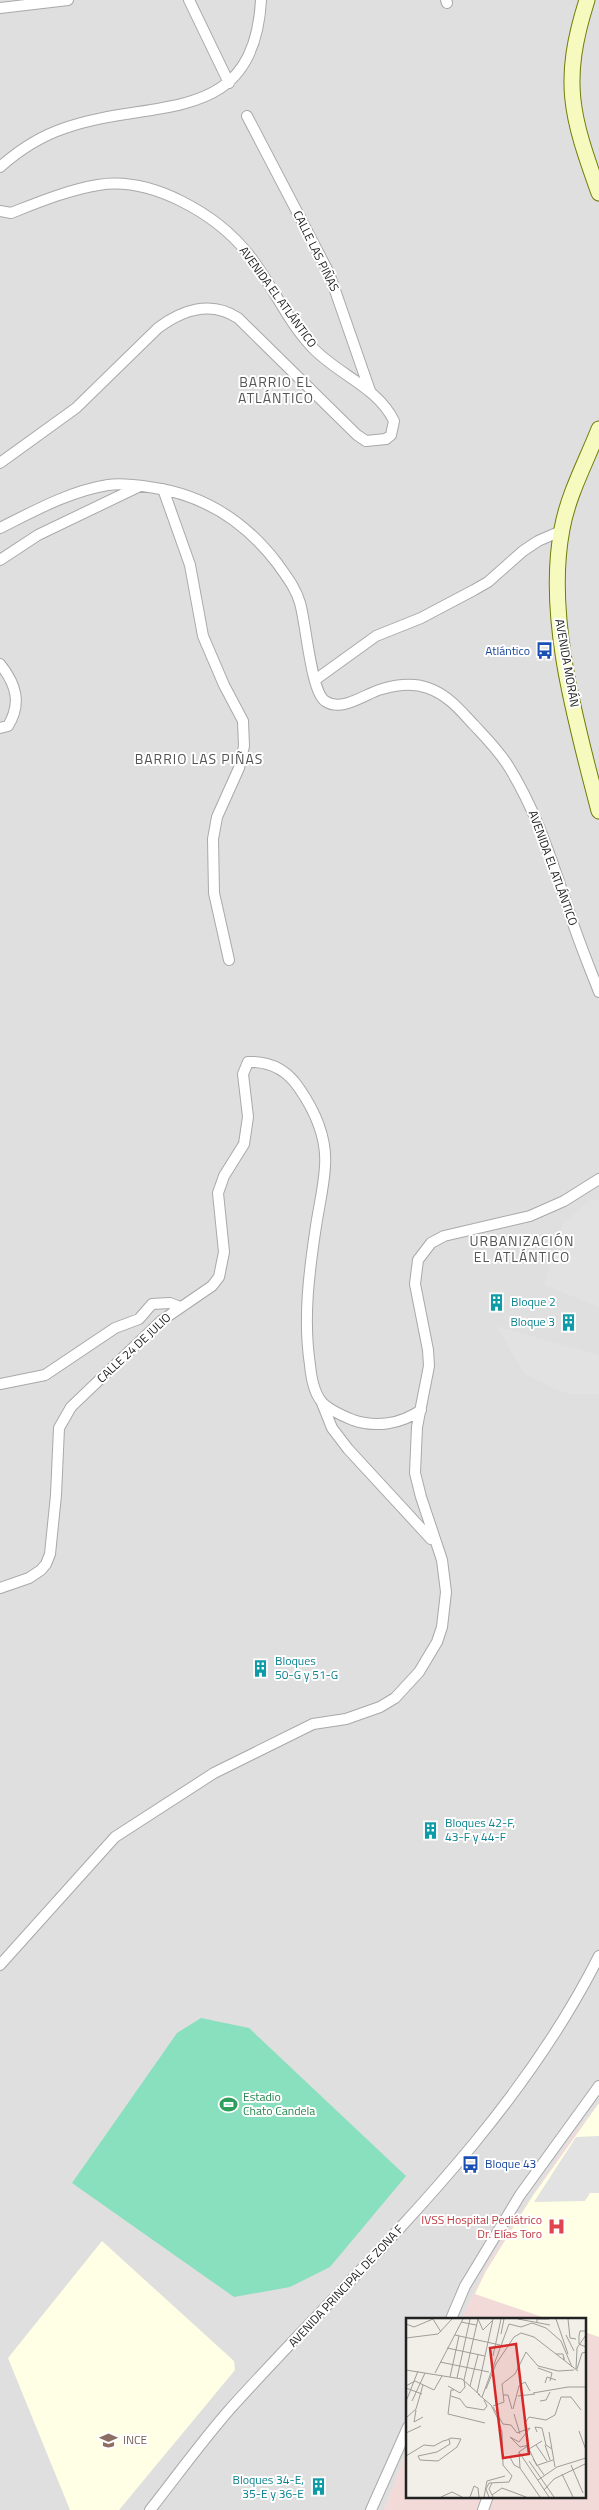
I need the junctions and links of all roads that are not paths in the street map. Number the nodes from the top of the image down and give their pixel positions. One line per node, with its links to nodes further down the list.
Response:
1 (68, 0): 5 (street)
2 (189, 0): 6 (street)
3 (261, 0): 6 (street)
4 (587, 0): 9 (main road)
5 (0, 8)
6 (229, 83): 8 (street)
7 (247, 116): 11 (street, CALLE LAS PIÑAS)
8 (0, 167)
9 (599, 193)
10 (0, 211): 11 (street, AVENIDA EL ATLÁNTICO)
11 (370, 391): 13 (street, AVENIDA EL ATLÁNTICO)
12 (599, 429): 17 (main road, AVENIDA MORÁN)
13 (0, 463)
14 (140, 486): 15 (street, AVENIDA EL ATLÁNTICO); 16 (street, AVENIDA EL ATLÁNTICO); 18 (street)
15 (163, 489): 20 (street, AVENIDA EL ATLÁNTICO); 23 (street)
16 (0, 528)
17 (561, 531): 20 (street); 22 (main road, AVENIDA MORÁN)
18 (0, 560)
19 (0, 664): 21 (street)
20 (315, 680): 24 (street, AVENIDA EL ATLÁNTICO)
21 (0, 728)
22 (599, 810)
23 (229, 960)
24 (599, 992)
25 (598, 1178): 29 (street)
26 (180, 1307): 27 (street); 28 (street, CALLE 24 DE JULIO); 31 (street, CALLE 24 DE JULIO)
27 (0, 1384)
28 (322, 1403): 29 (street); 30 (street, CALLE 24 DE JULIO)
29 (421, 1410): 30 (street)
30 (437, 1548): 33 (street)
31 (0, 1588)
32 (599, 1956): 38 (street, AVENIDA PRINCIPAL DE ZONA F)
33 (0, 1965)
34 (599, 2086): 35 (street)
35 (451, 2318)
36 (406, 2431): 39 (street)
37 (487, 2498): 40 (street)
38 (150, 2510)
39 (371, 2510)
40 (483, 2510)

